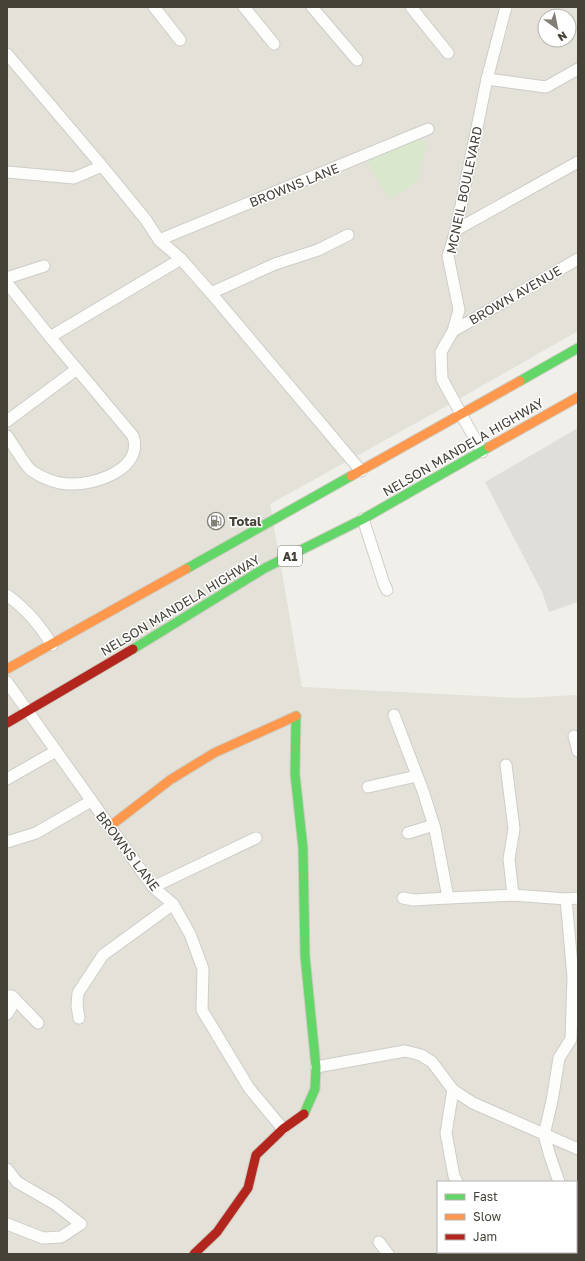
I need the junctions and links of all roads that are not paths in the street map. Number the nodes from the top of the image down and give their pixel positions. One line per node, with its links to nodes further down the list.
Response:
1 (154, 7): 6 (street)
2 (244, 7): 7 (street)
3 (312, 7): 10 (street)
4 (411, 7): 8 (street)
5 (506, 7): 12 (street, MCNEIL BOULEVARD)
6 (180, 40)
7 (274, 44)
8 (448, 53)
9 (7, 54): 15 (street)
10 (357, 60)
11 (578, 69): 12 (street)
12 (487, 79): 17 (street, MCNEIL BOULEVARD)
13 (428, 129): 19 (street, BROWNS LANE)
14 (578, 162): 17 (street)
15 (102, 166): 16 (street); 19 (street)
16 (7, 172)
17 (456, 230): 26 (street, MCNEIL BOULEVARD)
18 (348, 235): 25 (street)
19 (159, 240): 20 (street)
20 (181, 259): 25 (street); 27 (street)
21 (578, 259): 26 (street, BROWN AVENUE)
22 (44, 266): 23 (street)
23 (7, 278)
24 (7, 283): 27 (street)
25 (211, 292): 35 (street)
26 (453, 331): 31 (street, MCNEIL BOULEVARD)
27 (50, 337): 29 (street)
28 (578, 348): 31 (main road, NELSON MANDELA HIGHWAY)
29 (77, 369): 32 (street); 33 (street)
30 (578, 397): 34 (main road, NELSON MANDELA HIGHWAY / A1)
31 (460, 415): 34 (street, MCNEIL BOULEVARD); 35 (main road, NELSON MANDELA HIGHWAY)
32 (7, 421)
33 (7, 436)
34 (482, 452): 36 (main road, NELSON MANDELA HIGHWAY / A1)
35 (361, 471): 39 (main road, NELSON MANDELA HIGHWAY)
36 (363, 519): 37 (street); 42 (main road, NELSON MANDELA HIGHWAY / A1)
37 (387, 590)
38 (7, 595): 39 (street)
39 (52, 645): 40 (main road, NELSON MANDELA HIGHWAY)
40 (7, 670)
41 (7, 682): 42 (street, BROWNS LANE)
42 (29, 711): 44 (main road, NELSON MANDELA HIGHWAY / A1); 46 (street, BROWNS LANE)
43 (394, 715): 49 (street)
44 (7, 723)
45 (574, 736): 47 (street)
46 (56, 751): 50 (street); 52 (street, BROWNS LANE)
47 (578, 751)
48 (506, 765): 59 (street)
49 (417, 776): 51 (street); 53 (street)
50 (7, 779)
51 (368, 787)
52 (91, 801): 54 (street, BROWNS LANE); 57 (street)
53 (434, 825): 55 (street); 61 (street)
54 (109, 827): 58 (street, BROWNS LANE); 72 (main road)
55 (408, 833)
56 (256, 838): 58 (street)
57 (7, 842)
58 (153, 887): 64 (street, BROWNS LANE)
59 (513, 895): 61 (street); 63 (street)
60 (403, 898): 61 (street)
61 (448, 898)
62 (578, 898): 63 (street)
63 (566, 899): 65 (street)
64 (173, 904): 69 (street); 74 (street, BROWNS LANE)
65 (576, 977): 71 (street)
66 (7, 996): 70 (street)
67 (7, 1000): 68 (street)
68 (7, 1014)
69 (79, 1018)
70 (38, 1023)
71 (574, 1039): 75 (street)
72 (316, 1067): 73 (street); 74 (main road)
73 (453, 1090): 75 (street); 78 (street)
74 (283, 1129): 82 (main road)
75 (544, 1135): 76 (street); 79 (street)
76 (578, 1149)
77 (7, 1169): 80 (street)
78 (456, 1181)
79 (559, 1181)
80 (7, 1224)
81 (379, 1242): 83 (street)
82 (194, 1254)
83 (388, 1254)

